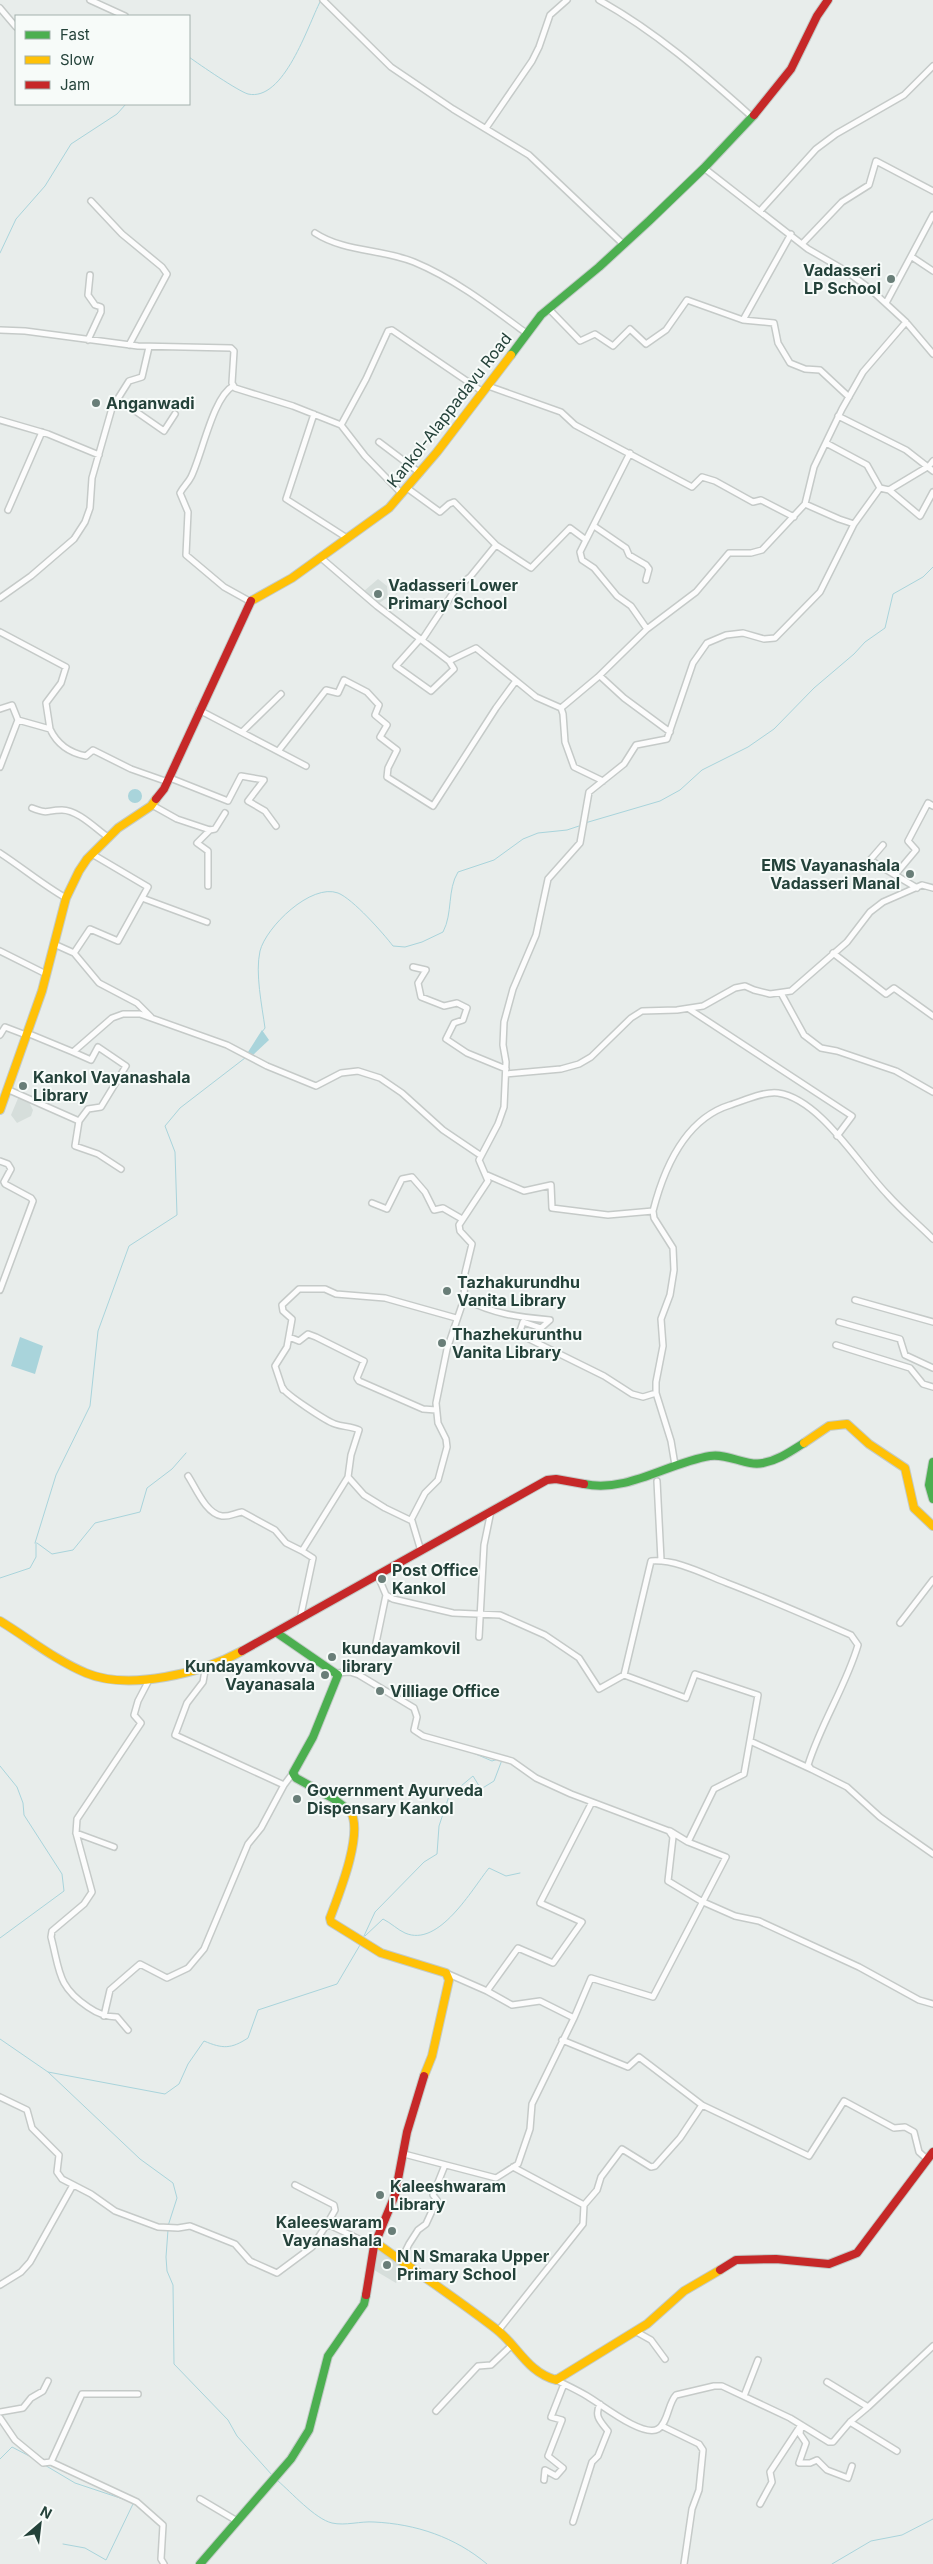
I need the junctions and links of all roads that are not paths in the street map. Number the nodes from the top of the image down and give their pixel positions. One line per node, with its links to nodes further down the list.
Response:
1 (90, 0): 7 (street)
2 (323, 0): 11 (street)
3 (566, 0): 11 (street)
4 (599, 0): 10 (street)
5 (828, 0): 10 (main road, Kankol-Alappadavu Road)
6 (0, 8): 8 (street)
7 (123, 15)
8 (15, 26)
9 (933, 66): 15 (street)
10 (751, 116): 12 (main road, Kankol-Alappadavu Road)
11 (486, 128): 19 (street)
12 (704, 168): 15 (street); 19 (main road, Kankol-Alappadavu Road)
13 (933, 191): 20 (street)
14 (92, 201): 31 (street)
15 (760, 210): 18 (street)
16 (933, 215): 21 (street)
17 (315, 233): 29 (street)
18 (791, 234): 20 (street); 26 (street)
19 (623, 244): 25 (main road, Kankol-Alappadavu Road)
20 (802, 244): 24 (street)
21 (912, 257): 22 (street); 24 (street)
22 (933, 271)
23 (90, 275): 30 (street)
24 (886, 303): 27 (street)
25 (548, 308): 26 (street); 29 (main road, Kankol-Alappadavu Road)
26 (743, 320): 36 (street)
27 (906, 322): 33 (street); 36 (street)
28 (0, 330): 30 (street)
29 (526, 333): 35 (main road, Kankol-Alappadavu Road)
30 (88, 340): 31 (street)
31 (128, 345): 32 (street)
32 (149, 347): 34 (street); 37 (street)
33 (933, 354)
34 (233, 386): 39 (street); 66 (street)
35 (485, 389): 42 (street); 46 (street); 50 (main road, Kankol-Alappadavu Road)
36 (849, 396): 40 (street)
37 (118, 399): 38 (street); 47 (street)
38 (175, 414)
39 (314, 414): 42 (street); 60 (street)
40 (838, 416): 45 (street); 49 (street)
41 (0, 420): 43 (street)
42 (341, 425): 53 (street)
43 (42, 432): 47 (street); 56 (street)
44 (379, 442): 50 (street)
45 (826, 443): 51 (street); 55 (street)
46 (630, 453): 57 (street); 59 (street)
47 (99, 455): 65 (street)
48 (933, 461): 49 (street)
49 (931, 468): 52 (street)
50 (420, 473): 53 (main road, Kankol-Alappadavu Road)
51 (880, 488): 52 (street); 58 (street)
52 (889, 490): 54 (street)
53 (404, 491): 60 (main road, Kankol-Alappadavu Road); 62 (street)
54 (933, 492)
55 (805, 504): 57 (street); 58 (street)
56 (8, 510)
57 (794, 517): 67 (street)
58 (854, 524): 80 (street)
59 (594, 526): 61 (street); 64 (street)
60 (346, 538): 63 (main road, Kankol-Alappadavu Road)
61 (586, 540): 62 (street); 67 (street)
62 (496, 545): 69 (street)
63 (320, 556): 66 (main road, Kankol-Alappadavu Road); 69 (street)
64 (646, 580)
65 (0, 598)
66 (251, 602): 76 (main road, Kankol-Alappadavu Road)
67 (647, 629): 71 (street)
68 (0, 632): 78 (street)
69 (421, 639): 70 (street); 70 (street)
70 (449, 661): 72 (street)
71 (600, 676): 75 (street); 80 (street)
72 (515, 682): 75 (street); 81 (street)
73 (281, 694): 79 (street)
74 (0, 708): 77 (street)
75 (560, 708): 85 (street)
76 (199, 710): 79 (street); 84 (main road, Kankol-Alappadavu Road)
77 (18, 720): 78 (street); 83 (street)
78 (50, 729): 84 (street)
79 (242, 732): 81 (street)
80 (670, 732): 85 (street)
81 (279, 750): 82 (street)
82 (306, 766)
83 (0, 767)
84 (169, 780): 86 (main road, Kankol-Alappadavu Road); 90 (street)
85 (603, 781): 116 (street)
86 (152, 805): 91 (street); 92 (main road, Kankol-Alappadavu Road)
87 (933, 806): 96 (street)
88 (32, 808): 92 (street)
89 (225, 813): 91 (street)
90 (276, 826)
91 (210, 830): 97 (street)
92 (109, 838): 95 (main road, Kankol-Alappadavu Road)
93 (883, 845): 96 (street)
94 (0, 853): 100 (street)
95 (92, 854): 100 (main road, Kankol-Alappadavu Road); 101 (street)
96 (895, 875): 98 (street)
97 (208, 886)
98 (917, 888): 99 (street); 106 (street)
99 (933, 888)
100 (66, 898): 103 (main road, Kankol-Alappadavu Road)
101 (142, 898): 102 (street); 105 (street)
102 (207, 922)
103 (54, 944): 105 (street); 108 (main road, Kankol-Alappadavu Road)
104 (0, 951): 108 (street)
105 (74, 953): 112 (street)
106 (833, 953): 109 (street); 111 (street)
107 (413, 967): 116 (street)
108 (46, 974): 113 (main road, Kankol-Alappadavu Road)
109 (781, 993): 110 (street); 118 (street)
110 (688, 1008): 116 (street); 121 (street)
111 (933, 1016)
112 (154, 1019): 115 (street); 122 (street)
113 (27, 1034): 114 (street); 115 (street); 117 (main road, Kankol-Alappadavu Road)
114 (0, 1035)
115 (73, 1052): 120 (street)
116 (506, 1072): 122 (street)
117 (8, 1090): 119 (main road, Kankol-Alappadavu Road); 120 (street)
118 (933, 1092)
119 (1, 1107)
120 (79, 1121): 124 (street)
121 (837, 1136): 127 (street); 129 (street)
122 (480, 1155): 125 (street)
123 (0, 1162): 130 (street)
124 (121, 1169)
125 (487, 1175): 127 (street); 128 (street)
126 (372, 1203): 128 (street)
127 (653, 1210): 142 (street)
128 (462, 1219): 131 (street)
129 (933, 1239)
130 (0, 1290)
131 (464, 1299): 133 (street); 142 (street)
132 (855, 1300): 135 (street)
133 (456, 1318): 136 (street); 143 (street)
134 (839, 1322): 138 (street)
135 (933, 1322)
136 (289, 1337): 141 (street); 143 (street)
137 (836, 1345): 140 (street)
138 (933, 1368)
139 (284, 1382): 141 (street)
140 (933, 1387)
141 (284, 1390): 147 (street)
142 (656, 1393): 145 (street)
143 (436, 1410): 151 (street)
144 (933, 1462): 149 (main road)
145 (675, 1465): 150 (main road); 152 (main road)
146 (188, 1476): 153 (street)
147 (348, 1477): 151 (street); 153 (street)
148 (656, 1481): 155 (street)
149 (933, 1499)
150 (491, 1510): 154 (main road); 159 (street)
151 (411, 1520): 154 (street)
152 (933, 1526)
153 (302, 1551): 160 (street)
154 (421, 1551): 156 (main road)
155 (661, 1560): 168 (street); 171 (street)
156 (378, 1576): 158 (street); 160 (main road)
157 (933, 1580): 162 (street)
158 (386, 1595): 159 (street); 165 (street)
159 (479, 1616): 164 (street); 168 (street)
160 (300, 1619): 163 (main road)
161 (0, 1621): 169 (main road)
162 (900, 1623)
163 (277, 1633): 166 (main road); 167 (main road)
164 (479, 1637)
165 (376, 1643)
166 (206, 1665): 169 (main road); 173 (street)
167 (336, 1673): 172 (main road); 174 (street)
168 (624, 1675): 170 (street)
169 (149, 1680): 176 (street)
170 (750, 1741): 171 (street); 177 (street)
171 (811, 1769): 179 (street)
172 (294, 1773): 173 (street); 181 (main road)
173 (284, 1785): 184 (street)
174 (592, 1802): 175 (street); 182 (street)
175 (669, 1831): 177 (street); 180 (street)
176 (76, 1833): 178 (street); 184 (street)
177 (688, 1842): 180 (street)
178 (114, 1847)
179 (933, 1854)
180 (701, 1901): 183 (street); 185 (street)
181 (446, 1973): 182 (street); 191 (main road)
182 (487, 1991): 185 (street)
183 (933, 2004)
184 (104, 2016): 186 (street)
185 (574, 2018): 187 (street)
186 (128, 2030)
187 (562, 2040): 189 (street); 194 (street)
188 (0, 2097): 195 (street)
189 (702, 2105): 192 (street); 197 (street)
190 (933, 2152): 192 (main road)
191 (404, 2154): 193 (street); 199 (main road)
192 (928, 2160): 203 (main road)
193 (445, 2165): 194 (street); 200 (street)
194 (513, 2167): 197 (street)
195 (73, 2185): 198 (street); 201 (street)
196 (295, 2185): 198 (street)
197 (584, 2205): 202 (street)
198 (327, 2224): 199 (street)
199 (374, 2244): 200 (main road); 228 (main road)
200 (401, 2260): 202 (main road)
201 (0, 2286)
202 (498, 2331): 204 (main road)
203 (636, 2331): 206 (street); 208 (main road)
204 (511, 2346): 208 (main road); 216 (street)
205 (933, 2346): 215 (street)
206 (665, 2360)
207 (758, 2360): 213 (street)
208 (556, 2380): 211 (street)
209 (48, 2381): 217 (street)
210 (827, 2382): 215 (street)
211 (564, 2384): 214 (street); 225 (street)
212 (138, 2394): 223 (street)
213 (744, 2396): 220 (street); 221 (street)
214 (600, 2404): 221 (street); 229 (street)
215 (868, 2407): 219 (street)
216 (436, 2411)
217 (0, 2412)
218 (0, 2418): 223 (street)
219 (850, 2422): 220 (street); 222 (street)
220 (801, 2425): 224 (street); 227 (street)
221 (662, 2426): 232 (street)
222 (896, 2451)
223 (51, 2462): 230 (street)
224 (852, 2466)
225 (544, 2480)
226 (200, 2499): 228 (street)
227 (760, 2504)
228 (237, 2522): 231 (main road)
229 (573, 2522)
230 (164, 2564)
231 (200, 2564)
232 (684, 2564)

